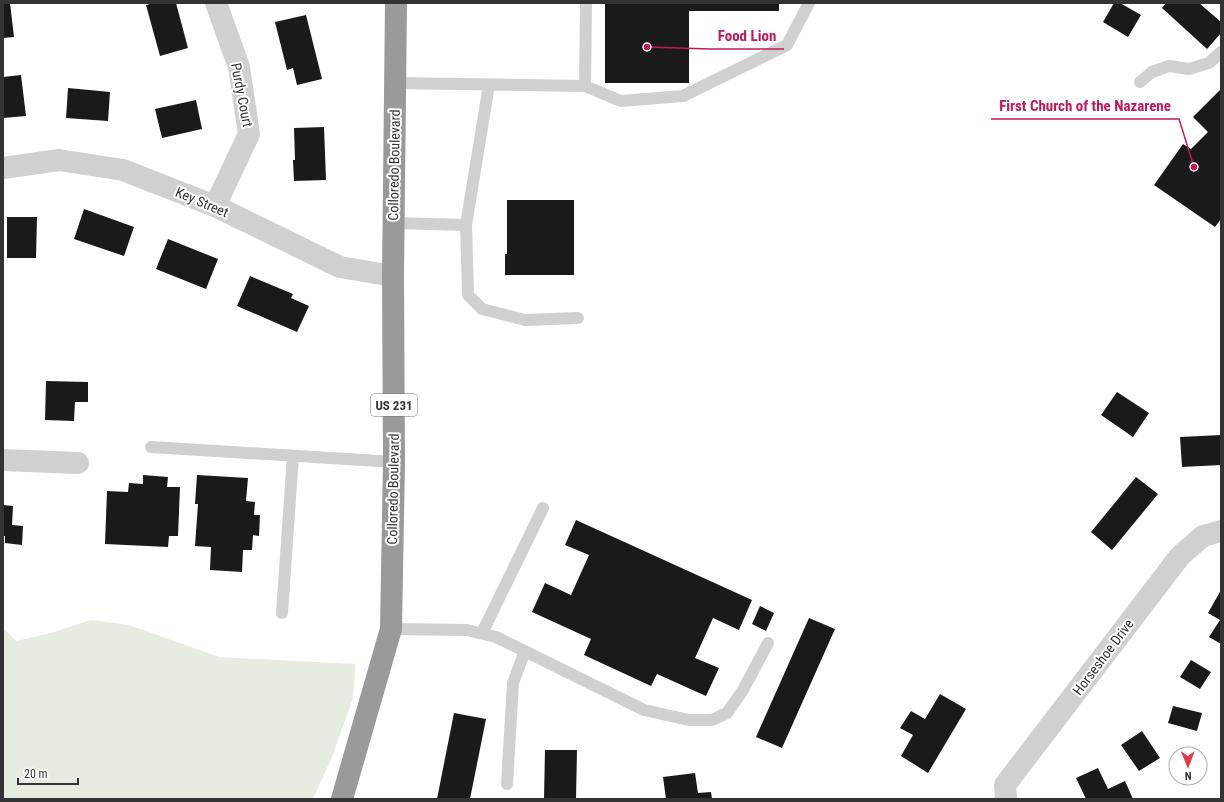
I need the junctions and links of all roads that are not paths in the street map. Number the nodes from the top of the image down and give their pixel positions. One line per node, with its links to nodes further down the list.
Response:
1 (216, 3): 11 (street, Purdy Court)
2 (396, 3): 7 (highway, Colloredo Boulevard / US 231)
3 (586, 3): 9 (lane)
4 (809, 3): 9 (lane)
5 (1221, 52): 6 (lane)
6 (1140, 82)
7 (395, 83): 8 (lane); 12 (highway, Colloredo Boulevard / US 231)
8 (489, 85): 9 (lane); 13 (lane)
9 (585, 86)
10 (3, 168): 11 (street, Key Street)
11 (215, 206): 14 (street, Key Street)
12 (394, 223): 13 (lane); 14 (highway, Colloredo Boulevard / US 231)
13 (466, 225): 15 (lane)
14 (393, 276): 19 (highway, Colloredo Boulevard / US 231)
15 (578, 318)
16 (151, 447): 17 (lane)
17 (293, 456): 19 (lane); 23 (lane)
18 (3, 460): 20 (street)
19 (394, 462): 24 (highway, Colloredo Boulevard / US 231)
20 (78, 463)
21 (543, 508): 25 (lane)
22 (1221, 531): 30 (street, Horseshoe Drive)
23 (282, 613)
24 (391, 629): 25 (lane); 29 (highway, Colloredo Boulevard / US 231)
25 (482, 634): 27 (lane)
26 (768, 643): 27 (lane)
27 (525, 651): 28 (lane)
28 (507, 784)
29 (342, 799)
30 (1006, 799)

